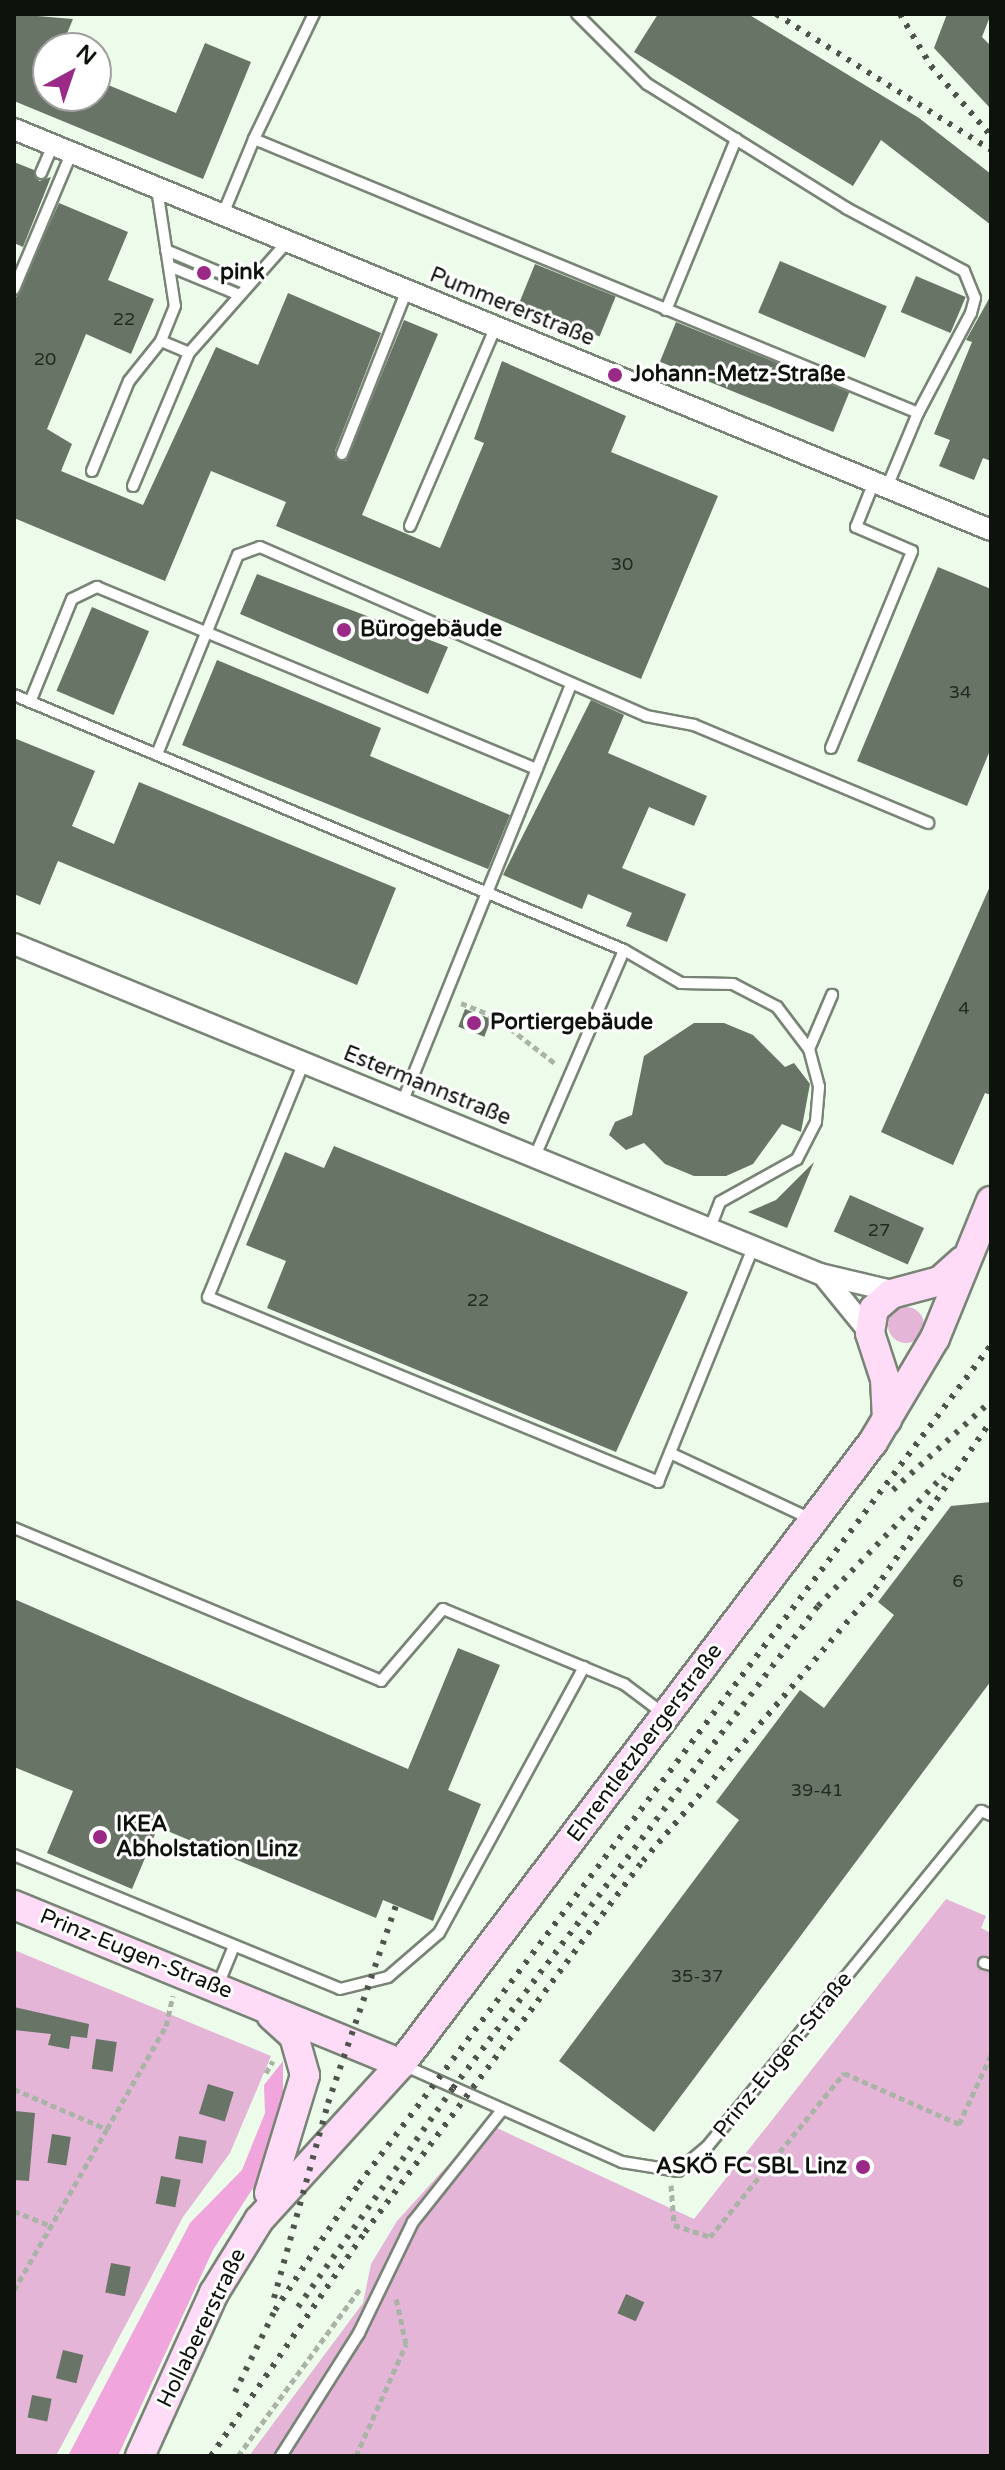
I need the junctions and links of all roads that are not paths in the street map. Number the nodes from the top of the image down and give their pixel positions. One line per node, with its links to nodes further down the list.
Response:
1 (314, 14): 4 (lane)
2 (577, 14): 5 (lane)
3 (14, 129): 6 (street, Pummererstraße)
4 (254, 139): 9 (lane); 17 (lane)
5 (736, 139): 17 (lane); 21 (lane)
6 (62, 148): 7 (lane); 8 (street, Pummererstraße); 14 (lane)
7 (41, 173)
8 (157, 187): 9 (street, Pummererstraße); 11 (lane)
9 (223, 214): 10 (street, Pummererstraße)
10 (288, 241): 13 (lane); 15 (street, Pummererstraße)
11 (166, 250): 12 (lane); 13 (lane)
12 (169, 266): 16 (lane); 19 (lane)
13 (247, 284): 16 (lane)
14 (14, 289)
15 (407, 290): 18 (street, Pummererstraße); 22 (lane)
16 (237, 294): 20 (lane)
17 (666, 310): 21 (lane)
18 (496, 326): 24 (street, Pummererstraße); 26 (lane)
19 (161, 341): 20 (lane); 23 (lane)
20 (189, 353): 25 (lane)
21 (918, 413): 24 (lane)
22 (342, 454)
23 (92, 471)
24 (880, 484): 27 (street, Pummererstraße); 32 (lane)
25 (133, 486)
26 (410, 526)
27 (991, 530)
28 (206, 634): 29 (lane); 31 (lane); 33 (lane); 34 (lane)
29 (571, 685): 34 (lane); 35 (lane)
30 (14, 695): 31 (lane)
31 (30, 702): 33 (lane)
32 (831, 748)
33 (157, 754): 36 (lane)
34 (537, 769): 36 (lane)
35 (928, 823)
36 (487, 892): 38 (lane); 42 (lane)
37 (14, 944): 41 (street, Estermannstraße)
38 (624, 950): 40 (lane); 43 (lane)
39 (832, 995): 40 (lane)
40 (809, 1049): 45 (lane)
41 (304, 1062): 42 (street, Estermannstraße); 53 (lane)
42 (402, 1103): 43 (street, Estermannstraße)
43 (535, 1156): 45 (street, Estermannstraße)
44 (991, 1201): 47 (street, Ehrentletzbergerstraße)
45 (710, 1228): 46 (street, Estermannstraße)
46 (754, 1246): 48 (street, Estermannstraße); 53 (lane)
47 (967, 1256): 49 (street, Ehrentletzbergerstraße); 51 (street, Ehrentletzbergerstraße)
48 (820, 1274): 49 (street, Estermannstraße); 50 (street, Estermannstraße)
49 (902, 1292): 50 (street, Ehrentletzbergerstraße); 51 (street)
50 (873, 1338): 51 (street); 52 (street)
51 (934, 1338): 52 (street, Ehrentletzbergerstraße)
52 (887, 1420): 54 (street, Ehrentletzbergerstraße)
53 (670, 1453): 54 (lane)
54 (814, 1521): 57 (street, Ehrentletzbergerstraße)
55 (14, 1528): 56 (lane)
56 (584, 1667): 57 (lane); 61 (lane)
57 (665, 1715): 64 (street, Ehrentletzbergerstraße)
58 (991, 1815): 65 (lane, Prinz-Eugen-Straße)
59 (14, 1855): 61 (lane)
60 (14, 1905): 62 (street, Prinz-Eugen-Straße)
61 (234, 1946): 62 (lane)
62 (217, 1988): 63 (street, Prinz-Eugen-Straße)
63 (257, 2004): 64 (street, Prinz-Eugen-Straße); 66 (street, Prinz-Eugen-Straße)
64 (401, 2064): 65 (lane, Prinz-Eugen-Straße); 66 (street, Hollabererstraße)
65 (502, 2110): 68 (lane)
66 (259, 2220): 67 (street, Hollabererstraße)
67 (140, 2456)
68 (281, 2456)

